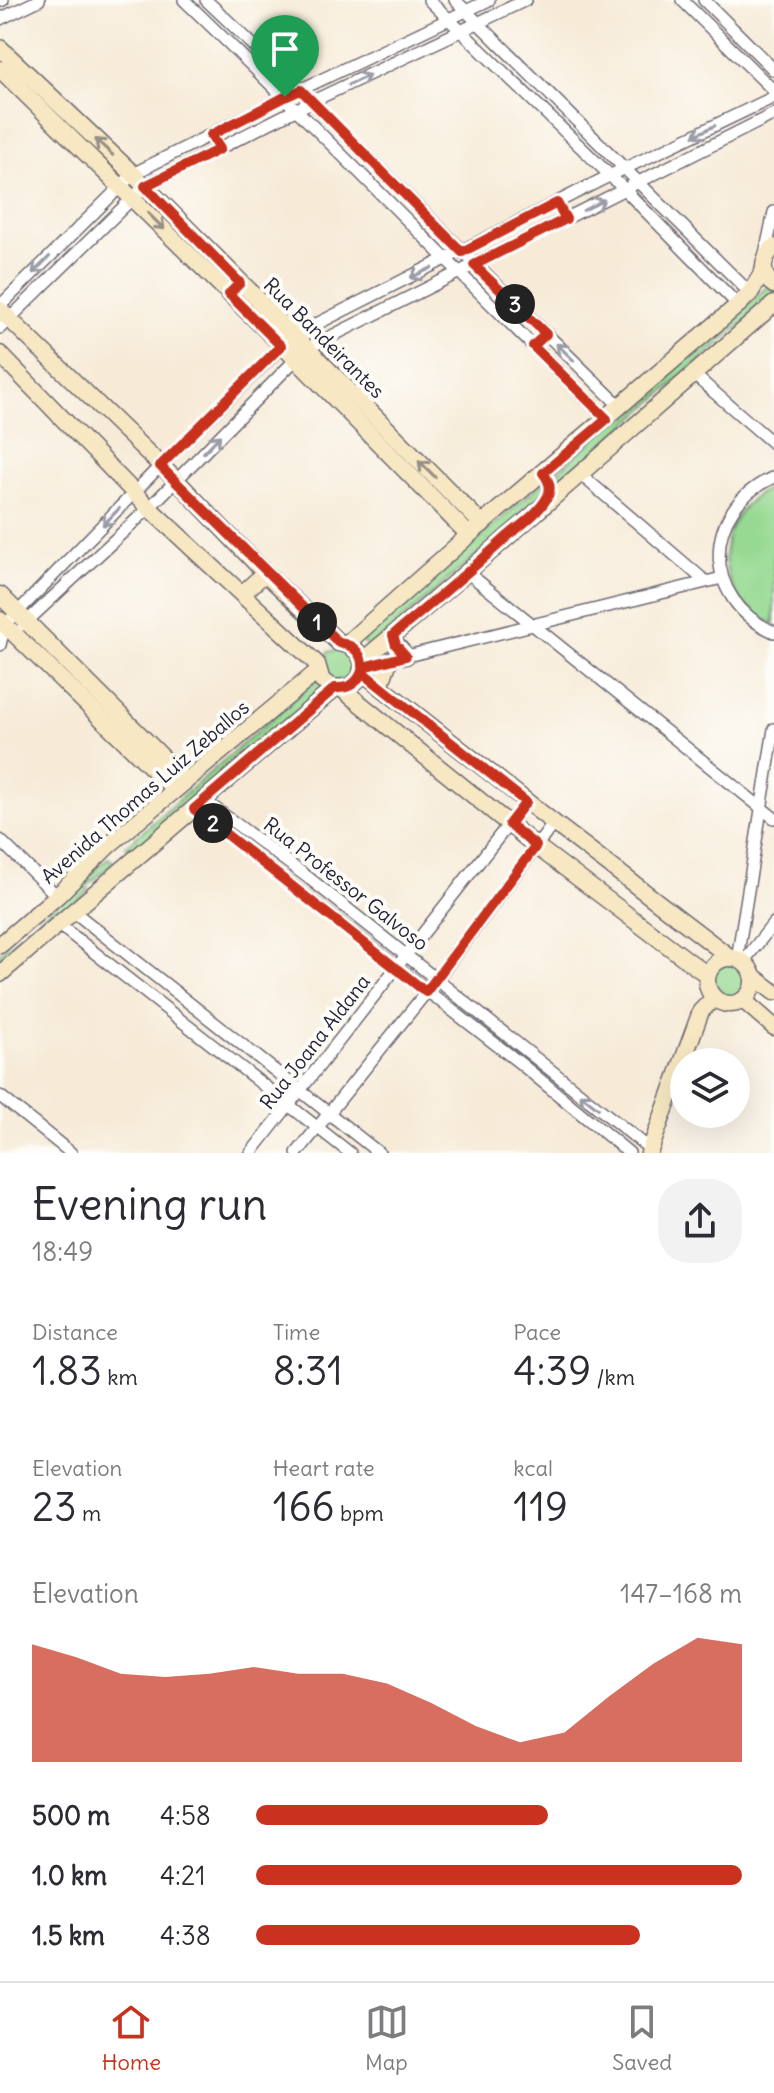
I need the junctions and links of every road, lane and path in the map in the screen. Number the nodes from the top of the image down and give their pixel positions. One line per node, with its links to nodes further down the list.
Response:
1 (39, 0): 13 (street)
2 (184, 0): 17 (street)
3 (206, 0): 12 (street)
4 (429, 0): 14 (street)
5 (455, 0): 10 (street)
6 (489, 0): 10 (street)
7 (526, 0): 15 (street)
8 (682, 0): 16 (street)
9 (704, 0): 11 (street)
10 (467, 11): 14 (street); 15 (street)
11 (717, 14): 16 (street); 23 (street)
12 (223, 16): 17 (street); 25 (street)
13 (0, 19)
14 (449, 20): 18 (street); 19 (street)
15 (478, 23): 18 (street); 30 (street)
16 (706, 23): 26 (street)
17 (212, 27): 27 (street)
18 (460, 32): 21 (street); 34 (street)
19 (398, 44): 21 (street); 25 (street)
20 (0, 48): 24 (street, Rua Bandeirantes)
21 (405, 58): 29 (street, one-way to 21)
22 (0, 69): 24 (street, Rua Bandeirantes)
23 (774, 70)
24 (25, 83): 45 (street, Rua Bandeirantes)
25 (301, 90): 27 (street); 29 (street)
26 (774, 91)
27 (285, 97): 31 (street); 36 (street)
28 (774, 97): 32 (street)
29 (313, 101): 31 (street); 41 (street)
30 (559, 104): 34 (street); 40 (street)
31 (298, 110): 38 (street); 44 (street)
32 (743, 112): 35 (street); 37 (street, one-way to 37)
33 (774, 114): 35 (street)
34 (546, 116): 42 (street)
35 (751, 126): 39 (street)
36 (211, 135): 38 (street); 45 (street)
37 (680, 142): 39 (street); 40 (street)
38 (220, 149): 45 (street)
39 (688, 157): 43 (street)
40 (625, 169): 42 (street); 43 (street)
41 (386, 175): 44 (street); 54 (street)
42 (609, 176): 46 (street); 47 (street)
43 (639, 182): 46 (street); 49 (street)
44 (372, 185): 56 (street)
45 (133, 186): 53 (street); 55 (street); 66 (street, Rua Bandeirantes)
46 (624, 189): 50 (street, one-way to 46); 52 (street)
47 (557, 203): 50 (street); 54 (street)
48 (774, 212): 51 (street, Avenida Thomas Luiz Zeballos)
49 (675, 218): 52 (street); 60 (street)
50 (566, 219): 57 (street)
51 (772, 228): 58 (street, Avenida Thomas Luiz Zeballos)
52 (662, 229): 60 (street)
53 (62, 244): 55 (street); 63 (street, one-way to 63)
54 (462, 252): 56 (street); 57 (street)
55 (73, 257): 63 (street)
56 (447, 260): 59 (street); 62 (street, one-way to 62)
57 (474, 265): 59 (street); 65 (street)
58 (769, 266): 60 (street, Avenida Thomas Luiz Zeballos)
59 (459, 274): 64 (street); 67 (street)
60 (744, 299): 71 (street, Avenida Thomas Luiz Zeballos)
61 (774, 304): 70 (street, Avenida Thomas Luiz Zeballos)
62 (352, 307): 64 (street); 66 (street)
63 (2, 316): 74 (street)
64 (360, 322): 69 (street)
65 (546, 334): 67 (street); 71 (street, one-way to 65)
66 (287, 341): 69 (street, Rua Bandeirantes); 74 (street)
67 (533, 346): 72 (street)
68 (0, 354): 79 (street)
69 (300, 354): 78 (street, one-way to 69); 82 (street, Rua Bandeirantes)
70 (693, 374): 73 (street); 76 (street, Avenida Thomas Luiz Zeballos)
71 (621, 407): 72 (street, Avenida Thomas Luiz Zeballos)
72 (607, 419): 75 (street, Avenida Thomas Luiz Zeballos)
73 (774, 444)
74 (160, 466): 78 (street); 79 (street)
75 (543, 473): 81 (street); 82 (street, Avenida Thomas Luiz Zeballos)
76 (579, 473): 81 (street, Avenida Thomas Luiz Zeballos); 86 (street)
77 (774, 477): 85 (street)
78 (176, 480): 80 (street); 83 (street)
79 (134, 493): 80 (street); 89 (street, one-way to 89)
80 (149, 508): 87 (street); 89 (street)
81 (538, 509): 84 (street, Avenida Thomas Luiz Zeballos)
82 (475, 529): 94 (street, Avenida Thomas Luiz Zeballos)
83 (265, 573): 87 (street); 94 (street)
84 (468, 573): 90 (street); 93 (street, Avenida Thomas Luiz Zeballos)
85 (722, 578): 86 (street); 91 (street)
86 (705, 581): 90 (street)
87 (242, 594): 97 (street)
88 (0, 595): 89 (street)
89 (23, 617): 92 (street); 101 (street)
90 (532, 624): 95 (street); 106 (street)
91 (774, 632)
92 (4, 633): 101 (street)
93 (393, 635): 95 (street); 98 (street, Avenida Thomas Luiz Zeballos)
94 (343, 644): 97 (street, Avenida Thomas Luiz Zeballos); 98 (street)
95 (406, 656): 96 (street)
96 (389, 661): 98 (street); 99 (street)
97 (317, 667): 100 (street); 103 (street, Avenida Thomas Luiz Zeballos)
98 (363, 667): 99 (street); 100 (street, Avenida Thomas Luiz Zeballos)
99 (380, 686): 104 (street)
100 (338, 689): 105 (street, Avenida Thomas Luiz Zeballos); 109 (street)
101 (94, 700): 103 (street)
102 (774, 729): 106 (street)
103 (180, 784): 111 (street, Avenida Thomas Luiz Zeballos)
104 (526, 802): 108 (street); 109 (street, Rua Joana Aldana)
105 (199, 805): 113 (street, Rua Professor Galvoso); 114 (street, Avenida Thomas Luiz Zeballos); 115 (street, Rua Professor Galvoso)
106 (763, 808): 107 (street); 122 (street)
107 (774, 818)
108 (554, 823): 112 (street); 122 (street)
109 (509, 824): 112 (street); 121 (street, Rua Joana Aldana)
110 (0, 840): 116 (street)
111 (109, 845): 114 (street); 116 (street, Avenida Thomas Luiz Zeballos)
112 (536, 846): 126 (street); 128 (street)
113 (310, 879): 115 (street); 121 (street, Rua Professor Galvoso)
114 (103, 884): 117 (street, Avenida Thomas Luiz Zeballos)
115 (300, 891): 124 (street, Rua Professor Galvoso)
116 (57, 896): 120 (street, Avenida Thomas Luiz Zeballos)
117 (73, 911): 119 (street, Avenida Thomas Luiz Zeballos); 123 (street)
118 (774, 923): 122 (street)
119 (58, 924): 125 (street, Avenida Thomas Luiz Zeballos); 127 (street)
120 (0, 945)
121 (406, 956): 124 (street, Rua Joana Aldana); 128 (street, Rua Professor Galvoso)
122 (741, 964): 126 (street); 130 (street); 132 (street)
123 (139, 966): 127 (street); 136 (street)
124 (396, 968): 129 (street, Rua Professor Galvoso); 136 (street, Rua Joana Aldana)
125 (0, 974)
126 (707, 975): 131 (street)
127 (130, 978): 138 (street)
128 (436, 980): 129 (street); 134 (street, Rua Professor Galvoso)
129 (426, 992): 135 (street, Rua Professor Galvoso); 139 (street)
130 (774, 992)
131 (714, 998): 132 (street); 141 (street)
132 (743, 1000): 133 (street)
133 (774, 1027)
134 (529, 1054): 135 (street); 141 (street, Rua Professor Galvoso, one-way to 134)
135 (521, 1064): 147 (street, Rua Professor Galvoso)
136 (299, 1090): 138 (street, Rua Joana Aldana); 139 (street)
137 (0, 1096): 142 (street)
138 (289, 1104): 140 (street); 143 (street, Rua Joana Aldana)
139 (328, 1113): 140 (street); 146 (street)
140 (317, 1127): 144 (street); 145 (street)
141 (650, 1151)
142 (71, 1153)
143 (251, 1153)
144 (297, 1153)
145 (350, 1153)
146 (379, 1153)
147 (629, 1153)

